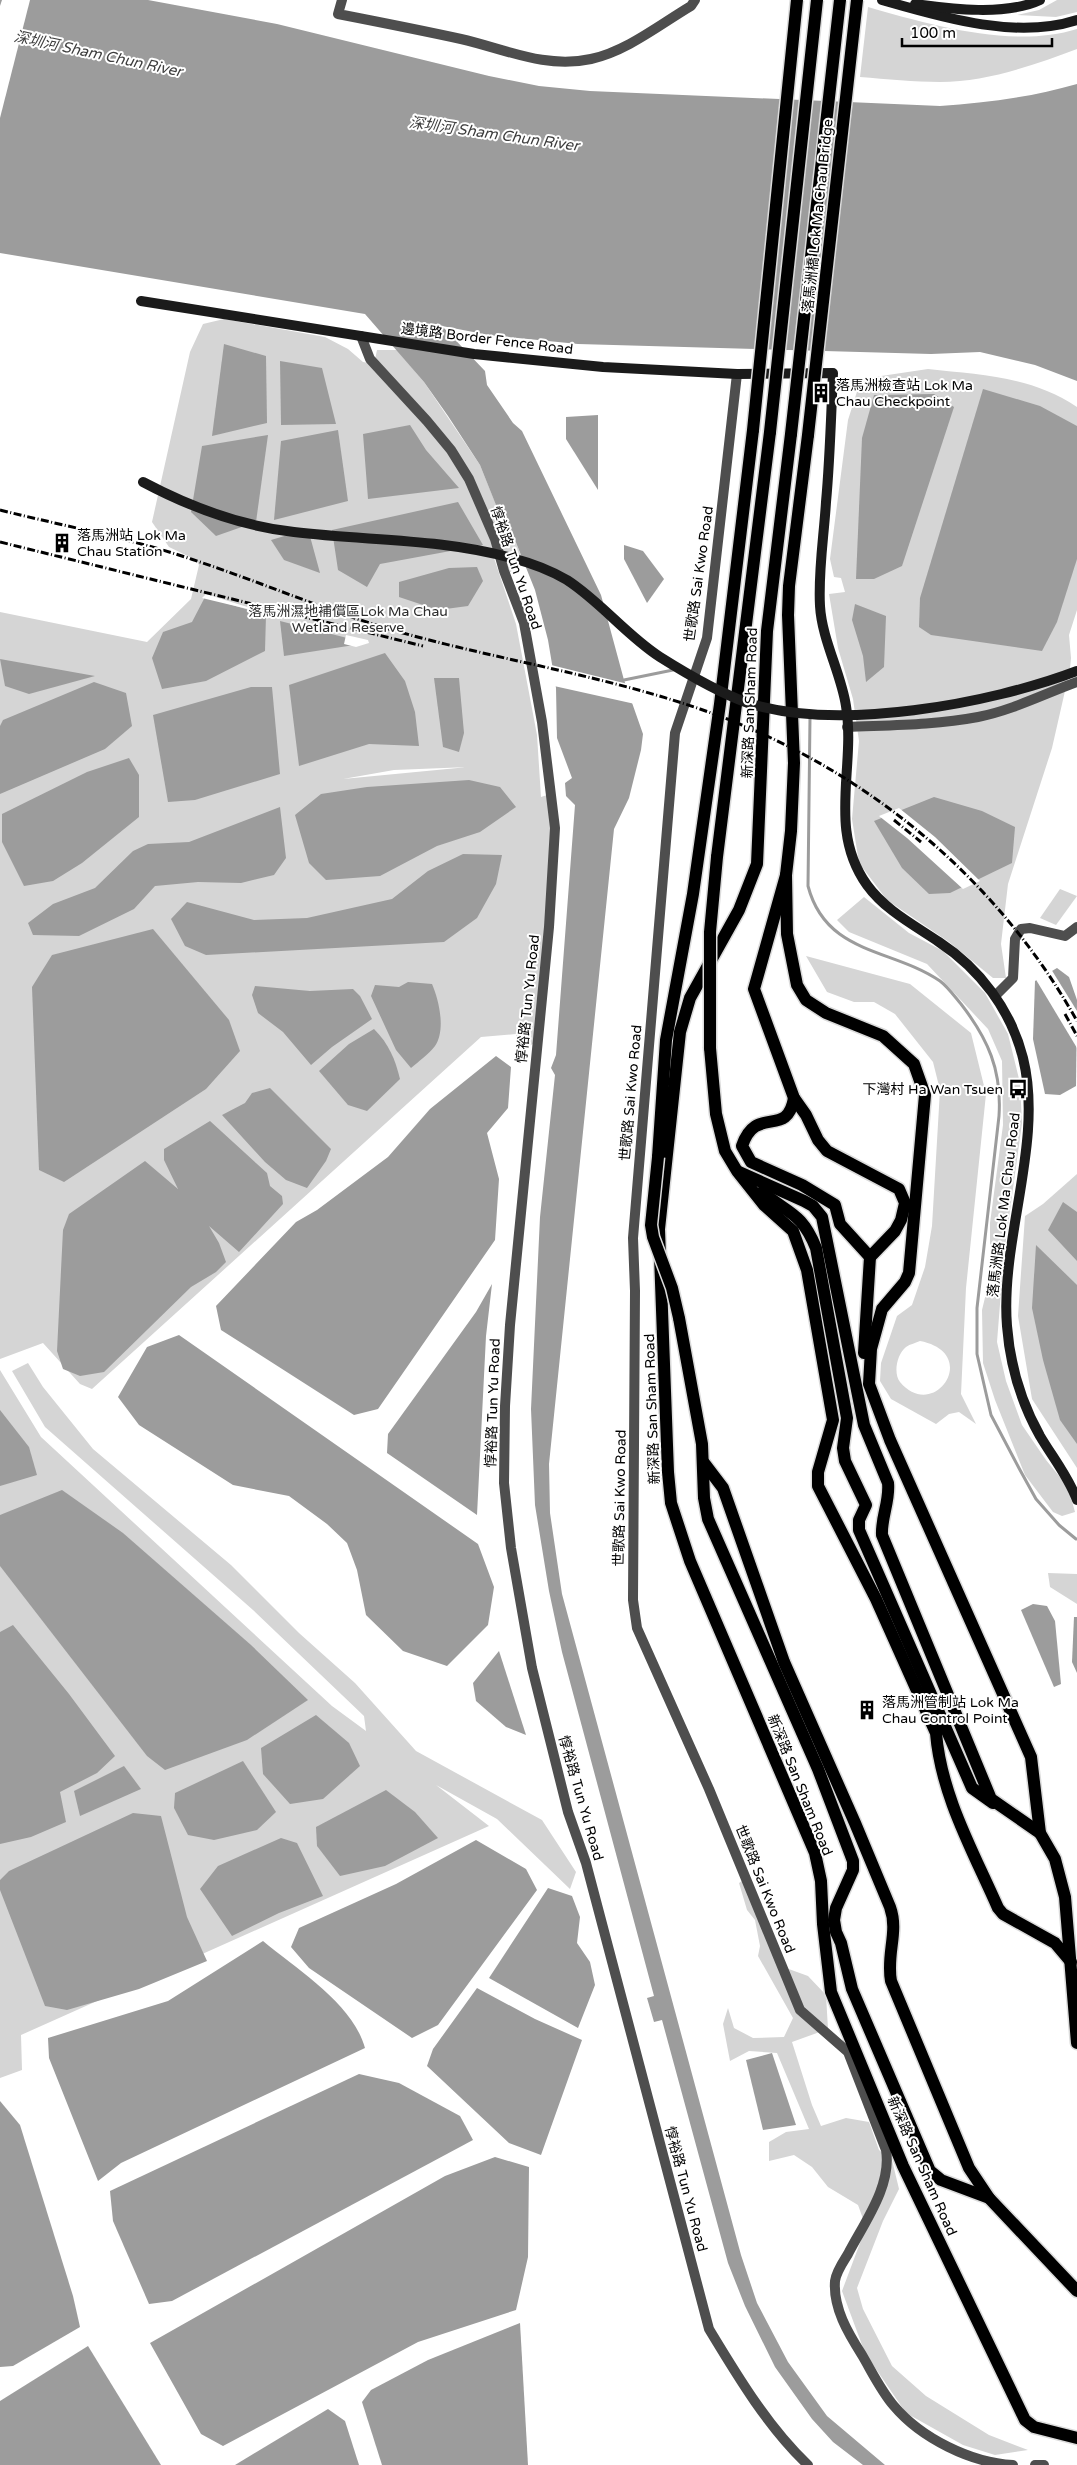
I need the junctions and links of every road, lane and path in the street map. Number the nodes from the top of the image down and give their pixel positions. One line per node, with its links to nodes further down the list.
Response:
1 (342, 0): 2 (street)
2 (695, 0)
3 (797, 0): 24 (main road, 新深路 San Sham Road, bridge)
4 (818, 0): 15 (main road, 落馬洲橋 Lok Ma Chau Bridge, bridge)
5 (840, 0): 16 (main road, 落馬洲橋 Lok Ma Chau Bridge, bridge)
6 (857, 0): 17 (main road, 落馬洲橋 Lok Ma Chau Bridge, bridge)
7 (882, 0): 10 (street)
8 (890, 0): 9 (street)
9 (1040, 0)
10 (1077, 20)
11 (141, 301): 12 (street, 邊境路 Border Fence Road)
12 (361, 336): 14 (street, 邊境路 Border Fence Road); 40 (street, 惇裕路 Tun Yu Road)
13 (833, 373): 14 (street, 邊境路 Border Fence Road); 21 (street, 落馬洲路 Lok Ma Chau Road)
14 (737, 374): 41 (street, 世歌路 Sai Kwo Road)
15 (770, 432): 28 (main road, 新深路 San Sham Road, bridge)
16 (792, 434): 26 (main road, 新深路 San Sham Road)
17 (808, 435): 22 (main road, 新深路 San Sham Road)
18 (143, 482): 19 (street, bridge)
19 (1077, 671)
20 (1077, 682): 21 (street)
21 (847, 726): 25 (street, 落馬洲路 Lok Ma Chau Road)
22 (786, 875): 27 (main road, 新深路 San Sham Road); 30 (main road, 新深路 San Sham Road)
23 (1077, 927): 25 (street)
24 (682, 956): 26 (main road, 新深路 San Sham Road); 31 (main road, 新深路 San Sham Road, bridge)
25 (995, 996): 32 (street, 落馬洲路 Lok Ma Chau Road)
26 (680, 1032): 39 (main road, 新深路 San Sham Road)
27 (794, 1098): 29 (main road, 新深路 San Sham Road); 29 (main road)
28 (737, 1171): 33 (main road, 新深路 San Sham Road); 33 (main road); 35 (main road, 新深路 San Sham Road)
29 (870, 1257): 30 (main road, 新深路 San Sham Road)
30 (870, 1384): 34 (main road, 新深路 San Sham Road)
31 (704, 1462): 37 (main road, 新深路 San Sham Road); 37 (main road, 新深路 San Sham Road)
32 (1077, 1500)
33 (995, 1804): 34 (main road, 新深路 San Sham Road)
34 (1040, 1833): 35 (main road, 新深路 San Sham Road)
35 (1071, 1962): 36 (main road, 新深路 San Sham Road)
36 (1077, 2043)
37 (989, 2198): 38 (main road, 新深路 San Sham Road)
38 (1077, 2291)
39 (1077, 2438)
40 (808, 2465)
41 (1013, 2465)
42 (1035, 2465): 43 (street)
43 (1044, 2465)

